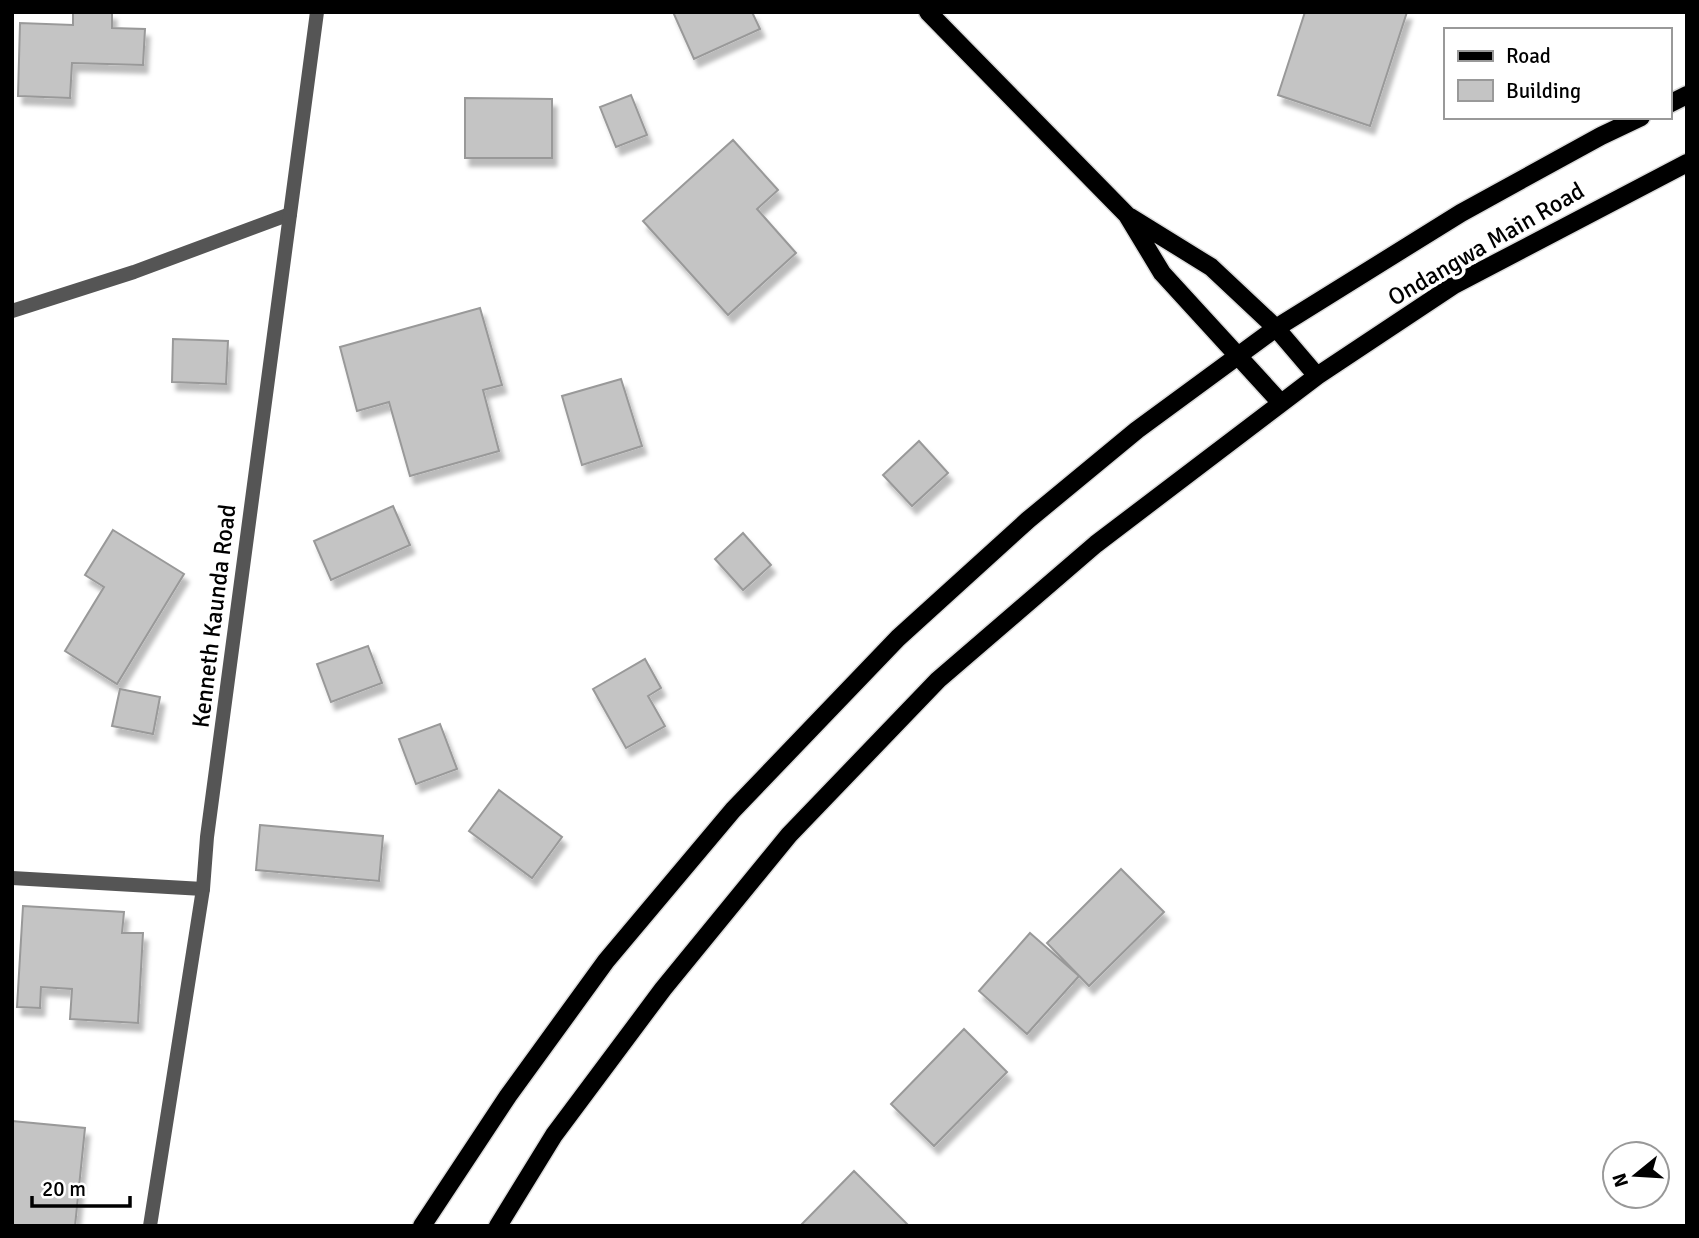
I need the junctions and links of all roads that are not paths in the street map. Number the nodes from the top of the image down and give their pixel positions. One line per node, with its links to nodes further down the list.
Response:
1 (317, 12): 7 (street, Kenneth Kaunda Road)
2 (928, 12): 8 (main road)
3 (1687, 95): 4 (main road)
4 (1671, 103)
5 (1637, 119): 10 (main road, Ondangwa Main Road)
6 (1687, 163): 12 (main road, Ondangwa Main Road)
7 (290, 214): 9 (street); 15 (street, Kenneth Kaunda Road)
8 (1127, 215): 10 (main road); 11 (main road)
9 (12, 311)
10 (1276, 328): 11 (main road, Ondangwa Main Road); 12 (main road)
11 (1239, 358): 13 (main road); 17 (main road, Ondangwa Main Road)
12 (1317, 376): 13 (main road, Ondangwa Main Road)
13 (1281, 403): 18 (main road, Ondangwa Main Road)
14 (12, 878): 15 (street)
15 (203, 889): 16 (street, Kenneth Kaunda Road)
16 (150, 1226)
17 (422, 1226)
18 (498, 1226)

